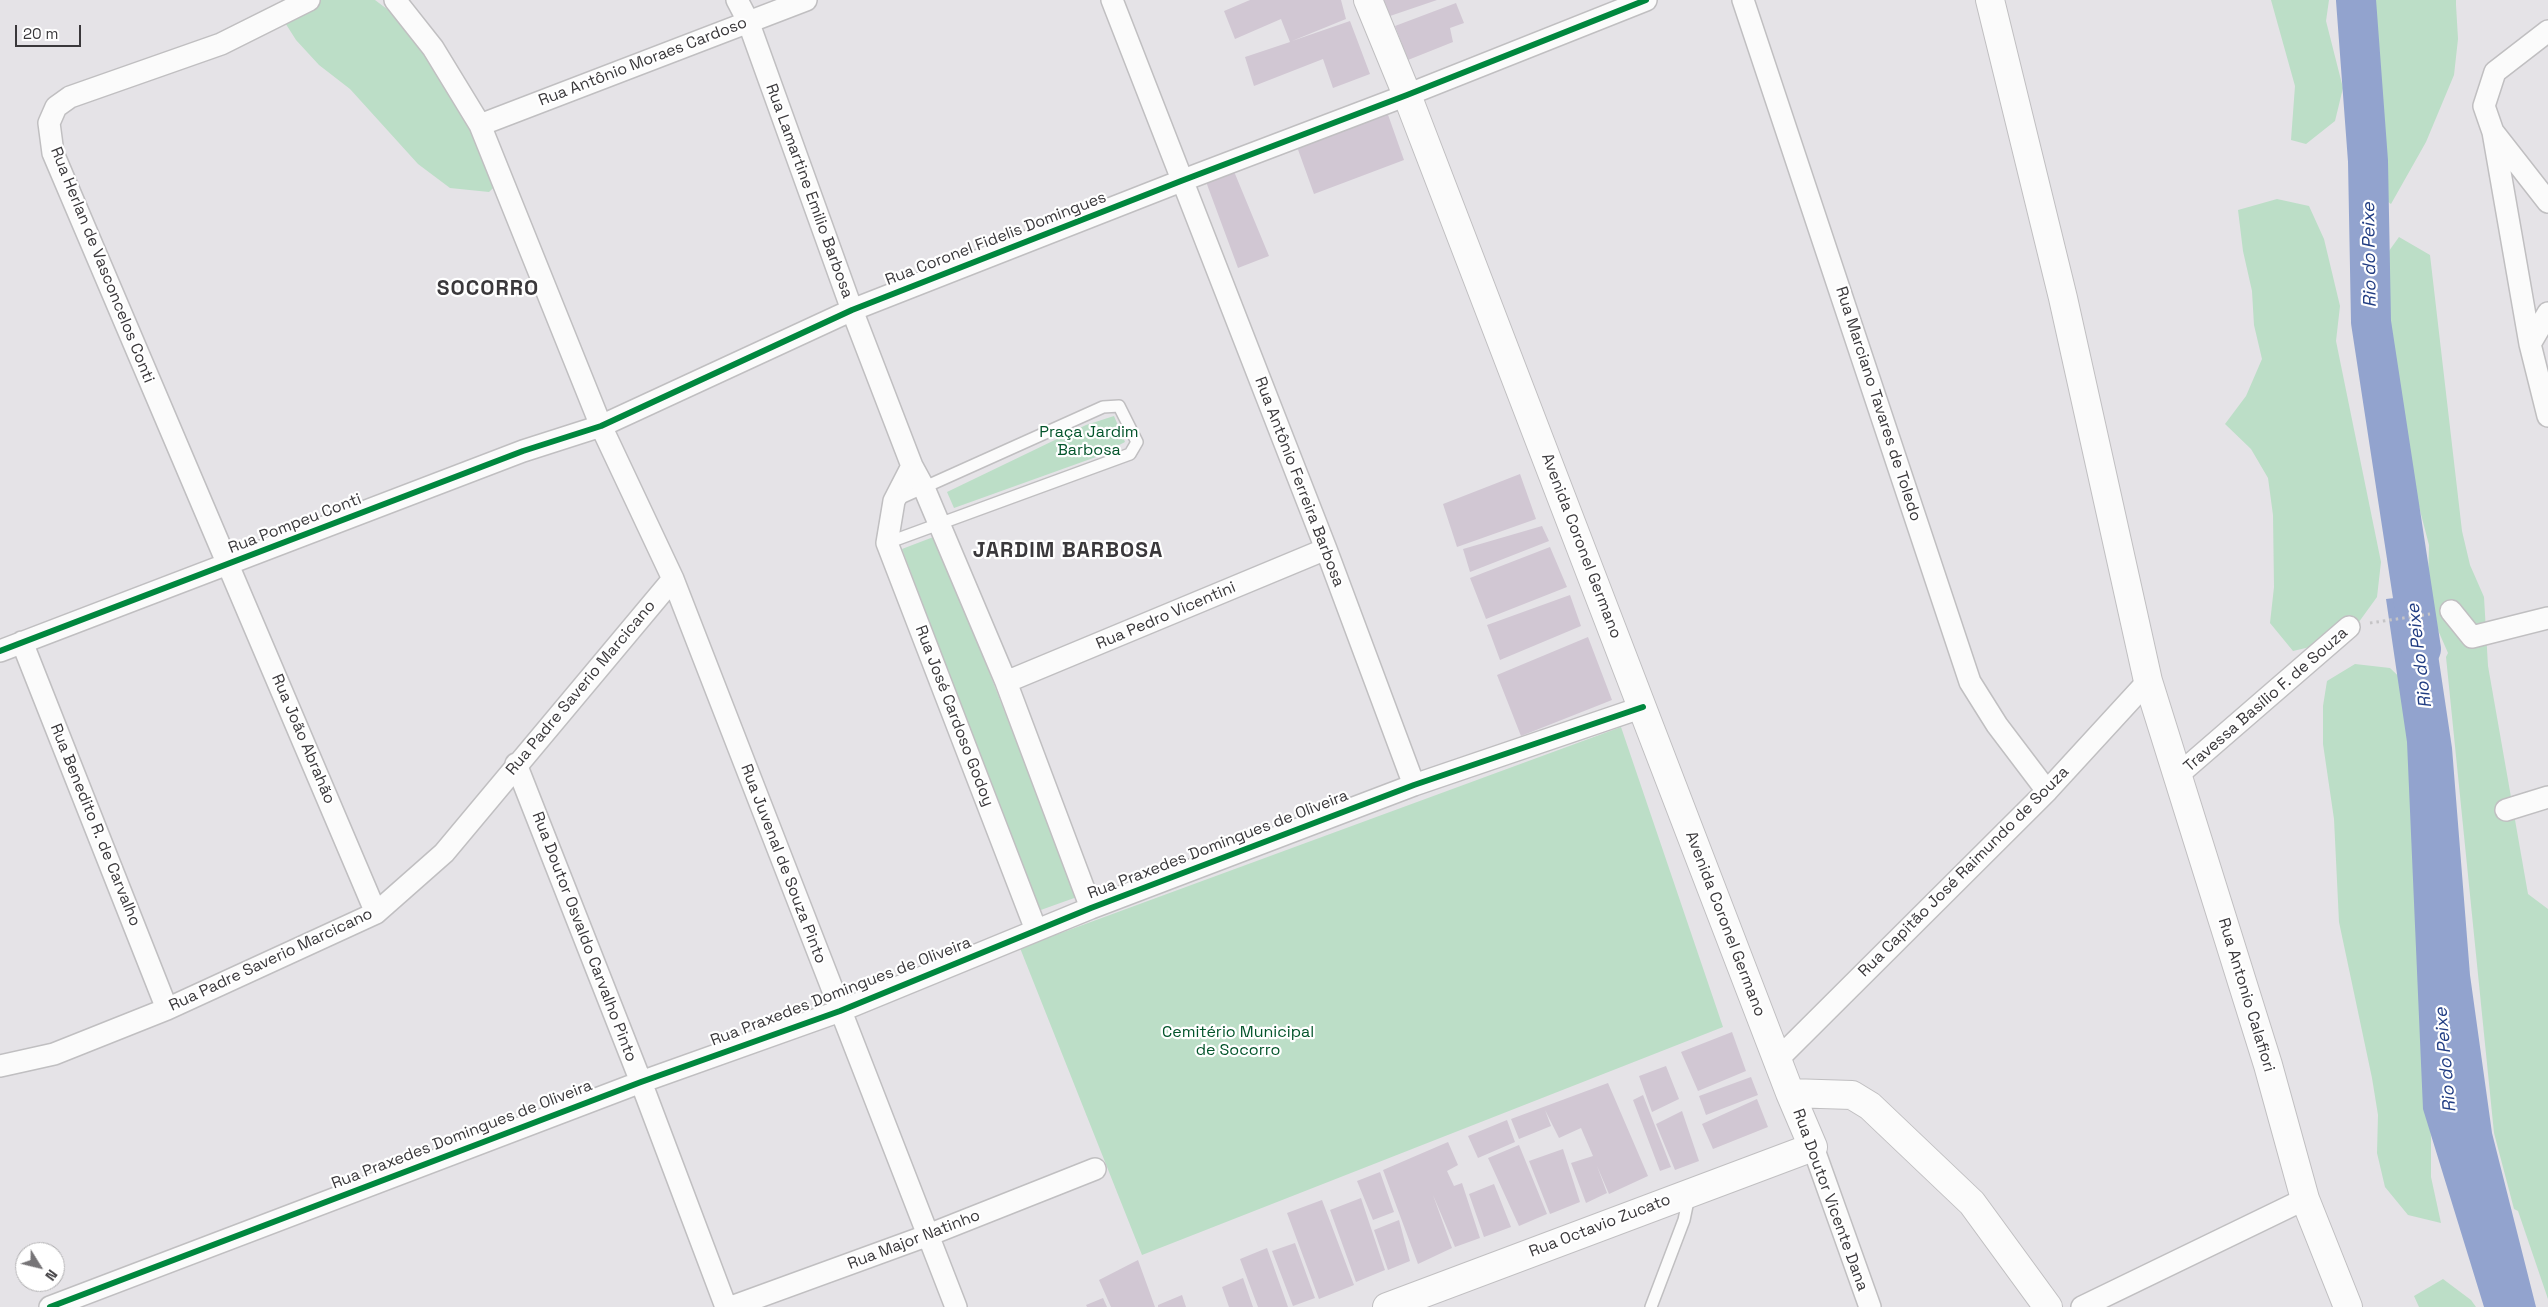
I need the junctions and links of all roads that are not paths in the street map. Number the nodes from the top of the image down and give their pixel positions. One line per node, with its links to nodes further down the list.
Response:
1 (310, 0): 28 (street, Rua Herlan de Vasconcelos Conti)
2 (395, 0): 13 (street, Rua Juvenal de Souza Pinto)
3 (737, 0): 10 (street, Rua Lamartine Emilio Barbosa)
4 (806, 0): 10 (street, Rua Antônio Moraes Cardoso)
5 (1112, 0): 15 (street, Rua Antônio Ferreira Barbosa)
6 (1368, 0): 12 (street, Avenida Coronel Germano)
7 (1646, 0): 12 (street, Rua Coronel Fidelis Domingues)
8 (1743, 0): 41 (street, Rua Marciano Tavares de Toledo)
9 (1990, 0): 35 (street, Rua Antonio Calafiori)
10 (748, 21): 13 (street, Rua Antônio Moraes Cardoso); 17 (street, Rua Lamartine Emilio Barbosa)
11 (2548, 31): 14 (street)
12 (1408, 95): 15 (street, Rua Coronel Fidelis Domingues); 37 (street, Avenida Coronel Germano)
13 (480, 125): 21 (street, Rua Juvenal de Souza Pinto)
14 (2492, 132): 16 (street); 19 (street)
15 (1181, 181): 17 (street, Rua Coronel Fidelis Domingues); 27 (street, Rua Antônio Ferreira Barbosa)
16 (2548, 202)
17 (852, 310): 21 (street, Rua Coronel Fidelis Domingues); 22 (street, Rua Lamartine Emilio Barbosa)
18 (2548, 313): 19 (street)
19 (2530, 344): 20 (street)
20 (2548, 416)
21 (601, 426): 28 (street, Rua Pompeu Conti); 29 (street, Rua Juvenal de Souza Pinto)
22 (912, 466): 23 (street, Rua Lamartine Emilio Barbosa); 24 (street)
23 (924, 488): 24 (lane); 25 (street); 25 (lane)
24 (894, 501): 26 (street)
25 (938, 522): 26 (lane); 36 (street)
26 (887, 543): 46 (street, Rua José Cardoso Godoy)
27 (1326, 549): 36 (street, Rua Pedro Vicentini); 40 (street, Rua Antônio Ferreira Barbosa)
28 (229, 565): 33 (street, Rua Pompeu Conti); 45 (street, Rua João Abrahão)
29 (673, 579): 38 (street, Rua Padre Saverio Marcicano); 48 (street, Rua Juvenal de Souza Pinto)
30 (2451, 611): 31 (street)
31 (2548, 618)
32 (2349, 627): 39 (street, Travessa Basílio F. de Souza)
33 (22, 642): 34 (street, Rua Pompeu Conti); 47 (street, Rua Benedito R. de Carvalho)
34 (0, 651)
35 (2148, 681): 39 (street, Rua Antonio Calafiori); 41 (street, Rua Capitão José Raimundo de Souza)
36 (1006, 682): 44 (street)
37 (1643, 707): 40 (street, Rua Praxedes Domingues de Oliveira); 49 (street, Avenida Coronel Germano)
38 (516, 764): 45 (street, Rua Padre Saverio Marcicano); 51 (street, Rua Doutor Osvaldo Carvalho Pinto)
39 (2178, 775): 56 (street, Rua Antonio Calafiori)
40 (1414, 785): 44 (street, Rua Praxedes Domingues de Oliveira)
41 (2047, 790): 49 (street, Rua Capitão José Raimundo de Souza)
42 (2548, 797): 43 (street)
43 (2506, 810)
44 (1091, 908): 46 (street, Rua Praxedes Domingues de Oliveira)
45 (376, 912): 47 (street, Rua Padre Saverio Marcicano)
46 (1036, 930): 48 (street, Rua Praxedes Domingues de Oliveira)
47 (167, 1009): 50 (street, Rua Padre Saverio Marcicano)
48 (840, 1011): 51 (street, Rua Praxedes Domingues de Oliveira); 57 (street, Rua Juvenal de Souza Pinto)
49 (1777, 1060): 52 (street, Avenida Coronel Germano)
50 (0, 1066)
51 (641, 1082): 58 (street, Rua Praxedes Domingues de Oliveira); 59 (street, Rua Doutor Osvaldo Carvalho Pinto)
52 (1790, 1093): 53 (street, Rua Doutor Vicente Dana); 65 (street)
53 (1813, 1147): 55 (street, Rua Octavio Zucato); 64 (street, Rua Doutor Vicente Dana)
54 (1095, 1169): 57 (street, Rua Major Natinho)
55 (1690, 1192): 62 (street, Rua Octavio Zucato); 63 (lane)
56 (2306, 1200): 66 (street); 67 (street, Rua Antonio Calafiori)
57 (926, 1236): 60 (street, Rua Major Natinho); 61 (street, Rua Juvenal de Souza Pinto)
58 (50, 1307)
59 (726, 1307)
60 (731, 1307)
61 (956, 1307)
62 (1387, 1307)
63 (1651, 1307)
64 (1870, 1307)
65 (2048, 1307)
66 (2082, 1307)
67 (2348, 1307)

